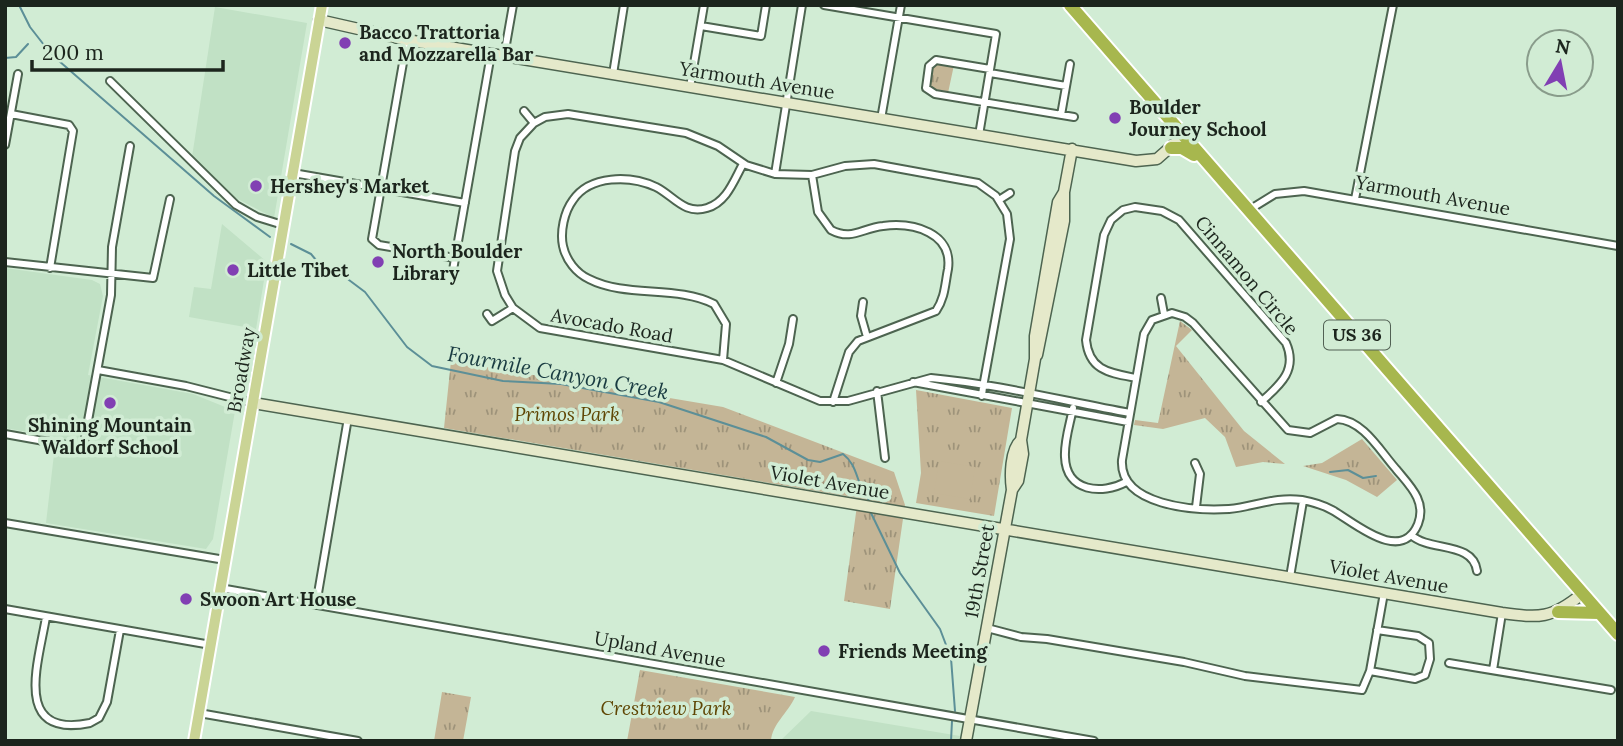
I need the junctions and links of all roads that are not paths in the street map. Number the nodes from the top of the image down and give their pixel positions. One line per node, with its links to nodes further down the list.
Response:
1 (322, 5): 12 (main road, Broadway)
2 (513, 5): 16 (street)
3 (624, 5): 20 (street)
4 (704, 5): 13 (street)
5 (766, 5): 13 (street)
6 (802, 5): 25 (street)
7 (824, 5): 11 (street)
8 (901, 5): 11 (street)
9 (1070, 5): 33 (highway, US 36)
10 (1393, 5): 46 (street)
11 (898, 18): 18 (street); 30 (street)
12 (319, 20): 14 (street, Yarmouth Avenue); 40 (main road, Broadway)
13 (701, 26): 23 (street)
14 (407, 40): 15 (street, Yarmouth Avenue); 43 (street)
15 (491, 54): 16 (street, Yarmouth Avenue); 48 (street)
16 (504, 56): 20 (street, Yarmouth Avenue)
17 (1070, 64): 22 (street)
18 (990, 71): 22 (street); 24 (street); 24 (street)
19 (18, 74): 27 (street)
20 (613, 74): 23 (street, Yarmouth Avenue)
21 (110, 81): 50 (street)
22 (1066, 86): 28 (street)
23 (690, 87): 25 (street, Yarmouth Avenue)
24 (985, 102): 28 (street); 32 (street)
25 (786, 103): 30 (street, Yarmouth Avenue); 41 (street)
26 (524, 111): 31 (street)
27 (10, 114): 34 (street); 54 (street)
28 (1061, 115): 29 (street)
29 (1074, 117)
30 (881, 119): 32 (street, Yarmouth Avenue)
31 (534, 123): 38 (street); 59 (street)
32 (979, 135): 37 (street, Yarmouth Avenue)
33 (1183, 136): 36 (street, Yarmouth Avenue); 39 (highway, US 36)
34 (5, 145)
35 (130, 146): 56 (street)
36 (1171, 148): 37 (street, Yarmouth Avenue); 39 (highway)
37 (1072, 149): 72 (street, 19th Street)
38 (743, 163): 41 (street); 64 (street)
39 (1206, 163): 49 (highway, US 36)
40 (293, 173): 43 (street); 50 (main road, Broadway)
41 (775, 174): 42 (street)
42 (812, 175): 47 (street); 63 (street)
43 (381, 188): 48 (street); 52 (street)
44 (1010, 193): 47 (street)
45 (170, 199): 56 (street)
46 (1355, 199): 49 (street, Yarmouth Avenue); 51 (street, Yarmouth Avenue)
47 (999, 200): 69 (street)
48 (464, 203): 52 (street)
49 (1247, 211): 95 (highway, US 36)
50 (284, 225): 75 (main road, Broadway)
51 (1618, 246)
52 (455, 258): 55 (street)
53 (5, 262): 54 (street)
54 (50, 268): 56 (street)
55 (453, 270)
56 (111, 274): 65 (street)
57 (1161, 298): 61 (street)
58 (863, 302): 63 (street)
59 (513, 308): 60 (street); 64 (street, Avocado Road)
60 (487, 314)
61 (1164, 314): 66 (street); 74 (street)
62 (793, 319): 68 (street)
63 (867, 337): 73 (street)
64 (723, 360): 68 (street, Avocado Road)
65 (98, 370): 75 (street, Violet Avenue); 81 (street)
66 (1136, 378): 74 (street, Cinnamon Circle); 78 (street)
67 (911, 381): 69 (street, Avocado Road); 70 (street, Avocado Road); 71 (street, Avocado Road)
68 (776, 383): 73 (street, Avocado Road)
69 (984, 387): 71 (street); 72 (street, Avocado Road)
70 (877, 391): 73 (street, Avocado Road); 82 (street)
71 (982, 396): 72 (street, Avocado Road)
72 (1028, 399): 76 (street, Avocado Road); 77 (street, Avocado Road); 88 (street, 19th Street)
73 (833, 402)
74 (1261, 402): 89 (street)
75 (253, 403): 79 (street, Violet Avenue); 90 (main road, Broadway)
76 (1074, 403): 77 (street); 78 (street, Avocado Road)
77 (1072, 412): 80 (street, Avocado Road); 84 (street)
78 (1130, 413): 80 (street)
79 (348, 418): 88 (street, Violet Avenue); 96 (street)
80 (1129, 422): 84 (street)
81 (5, 434)
82 (886, 457)
83 (1195, 463): 86 (street)
84 (1126, 482): 86 (street)
85 (1303, 501): 86 (street); 89 (street); 92 (street)
86 (1196, 507)
87 (5, 523): 90 (street)
88 (1005, 529): 92 (street, Violet Avenue); 102 (street, 19th Street)
89 (1411, 535): 91 (street)
90 (225, 561): 93 (main road, Broadway)
91 (1477, 571)
92 (1290, 577): 94 (street, Violet Avenue)
93 (220, 588): 96 (street, Upland Avenue); 106 (main road, Broadway)
94 (1384, 593): 99 (street, Violet Avenue); 104 (street)
95 (1582, 594): 98 (street); 100 (highway, US 36)
96 (316, 605): 112 (street, Upland Avenue)
97 (5, 609): 101 (street)
98 (1558, 612): 99 (street, Violet Avenue); 100 (highway)
99 (1502, 613): 108 (street)
100 (1599, 613): 105 (highway, US 36)
101 (46, 617): 103 (street); 103 (street)
102 (987, 628): 109 (street); 112 (street, 19th Street)
103 (120, 630): 106 (street)
104 (1377, 630): 109 (street); 109 (street)
105 (1617, 632)
106 (211, 645): 111 (main road, Broadway)
107 (1449, 663): 108 (street)
108 (1493, 670): 110 (street)
109 (1370, 671)
110 (1611, 690)
111 (199, 713): 113 (main road, Broadway); 114 (street)
112 (971, 719): 115 (street, 19th Street); 116 (street, Upland Avenue)
113 (194, 741)
114 (358, 741)
115 (966, 741)
116 (1094, 741)

